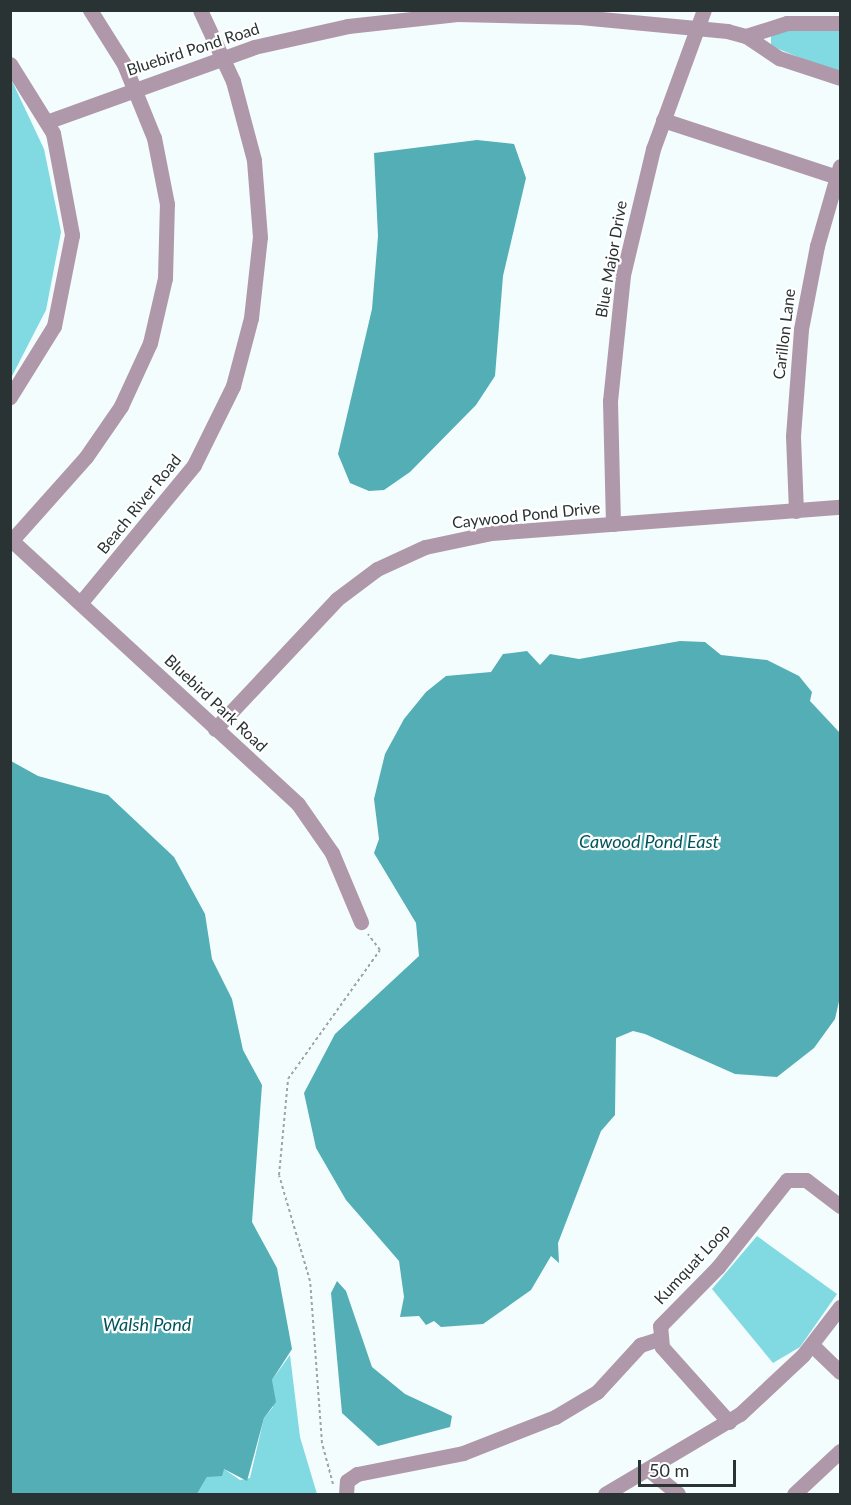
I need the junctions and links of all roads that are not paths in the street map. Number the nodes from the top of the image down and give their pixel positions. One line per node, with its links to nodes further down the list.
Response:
1 (90, 10): 11 (street)
2 (200, 10): 8 (street, Beach River Road)
3 (704, 10): 6 (street, Blue Major Drive)
4 (399, 14): 6 (street, Bluebird Pond Road); 8 (street, Bluebird Pond Road)
5 (840, 23): 7 (street, Bluebird Pond Road)
6 (698, 28): 7 (street, Bluebird Pond Road); 12 (street, Blue Major Drive)
7 (746, 36): 10 (street, Bluebird Pond Road)
8 (223, 56): 11 (street, Bluebird Pond Road); 20 (street, Beach River Road)
9 (10, 64): 13 (street)
10 (840, 78)
11 (135, 86): 13 (street, Bluebird Pond Road); 19 (street)
12 (663, 120): 14 (street); 18 (street, Blue Major Drive)
13 (49, 122): 15 (street)
14 (839, 174): 17 (street, Carillon Lane)
15 (10, 398)
16 (840, 507): 17 (street, Caywood Pond Drive)
17 (796, 511): 18 (street, Caywood Pond Drive)
18 (613, 524): 21 (street, Caywood Pond Drive)
19 (11, 539): 20 (street, Bluebird Park Road)
20 (82, 601): 21 (street, Bluebird Park Road)
21 (215, 729): 22 (street, Bluebird Park Road)
22 (361, 922)
23 (840, 1206): 25 (street, Kumquat Loop)
24 (840, 1307): 26 (street)
25 (658, 1339): 28 (street); 31 (street)
26 (812, 1345): 27 (street); 28 (street)
27 (840, 1372)
28 (729, 1422): 30 (street)
29 (840, 1451): 34 (street)
30 (650, 1471): 32 (street); 33 (street)
31 (340, 1494)
32 (604, 1494)
33 (678, 1494)
34 (794, 1494)

